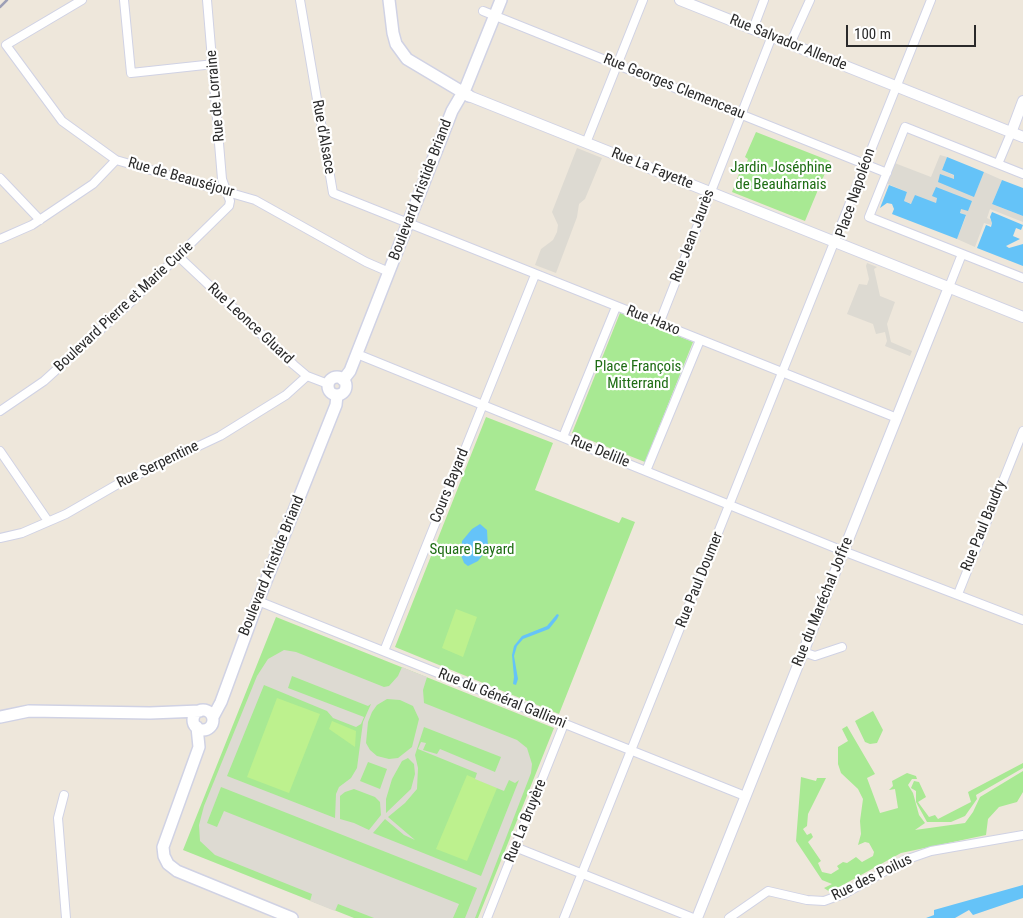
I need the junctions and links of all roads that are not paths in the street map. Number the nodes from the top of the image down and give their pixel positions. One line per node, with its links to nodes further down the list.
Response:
1 (82, 0): 28 (street, Rue de Beauséjour)
2 (124, 0): 18 (street)
3 (207, 0): 18 (street, Rue de Lorraine)
4 (300, 0): 37 (street, Rue d'Alsace)
5 (389, 0): 17 (main road)
6 (501, 0): 13 (main road, Boulevard Aristide Briand)
7 (643, 0): 19 (street)
8 (680, 0): 14 (street, Rue Salvador Allende)
9 (764, 0): 14 (street)
10 (810, 0): 16 (street)
11 (931, 0): 20 (street, Place Napoléon)
12 (484, 11): 13 (street, Rue Georges Clemenceau)
13 (495, 16): 19 (street, Rue Georges Clemenceau); 21 (main road, Boulevard Aristide Briand)
14 (753, 29): 15 (street, Rue Salvador Allende)
15 (772, 36): 16 (street, Rue Salvador Allende); 24 (street, Rue Jean Jaurès)
16 (790, 44): 20 (street, Rue Salvador Allende)
17 (407, 59): 21 (main road); 23 (main road)
18 (214, 64): 34 (street, Rue de Lorraine)
19 (617, 65): 24 (street, Rue Georges Clemenceau); 27 (street)
20 (896, 86): 25 (street); 29 (street, Place Napoléon)
21 (466, 95): 23 (main road, Boulevard Aristide Briand); 27 (street, Rue La Fayette)
22 (1023, 102): 25 (street)
23 (455, 105): 37 (main road, Boulevard Aristide Briand)
24 (741, 114): 29 (street, Rue Georges Clemenceau); 35 (street, Rue Jean Jaurès)
25 (1011, 132): 26 (street); 30 (street)
26 (1023, 137)
27 (586, 143): 35 (street, Rue La Fayette)
28 (116, 160): 34 (street, Rue de Beauséjour); 36 (street)
29 (865, 164): 31 (street, Rue Georges Clemenceau); 39 (street, Place Napoléon)
30 (998, 164): 31 (street, Place Napoléon); 32 (street, Place Napoléon)
31 (887, 173): 40 (street, Place Napoléon)
32 (1023, 174)
33 (0, 178): 36 (street)
34 (227, 191): 41 (street, Boulevard Pierre et Marie Curie); 42 (street, Rue de Beauséjour)
35 (710, 192): 39 (street, Rue La Fayette); 48 (street, Rue Jean Jaurès)
36 (40, 220): 38 (street)
37 (408, 224): 42 (main road, Boulevard Aristide Briand); 43 (street, Rue Haxo)
38 (0, 240)
39 (835, 241): 45 (street, Place Napoléon); 51 (street, Rue Paul Doumer)
40 (962, 254): 44 (street, Place Napoléon); 45 (street)
41 (178, 256): 52 (street, Rue Leonce Gluard); 57 (street, Boulevard Pierre et Marie Curie)
42 (389, 272): 50 (main road, Boulevard Aristide Briand)
43 (535, 275): 46 (street, Rue Haxo); 56 (street, Cours Bayard)
44 (1023, 278)
45 (949, 287): 47 (street, Place Napoléon); 58 (street, Rue du Maréchal Joffre)
46 (616, 307): 48 (street, Rue Haxo); 60 (street)
47 (1023, 316)
48 (659, 324): 49 (street, Rue Haxo)
49 (700, 340): 51 (street, Rue Haxo); 62 (street)
50 (357, 354): 53 (main road, Boulevard Aristide Briand); 56 (street, Rue Delille)
51 (782, 373): 58 (street, Rue Haxo); 63 (street, Rue Paul Doumer)
52 (307, 376): 54 (street, Rue Leonce Gluard); 64 (street, Rue Serpentine)
53 (343, 380): 54 (main road); 55 (main road, Boulevard Aristide Briand)
54 (328, 384): 55 (main road)
55 (337, 395): 68 (main road, Boulevard Aristide Briand)
56 (483, 404): 60 (street, Rue Delille); 71 (street, Cours Bayard)
57 (0, 411)
58 (897, 418): 66 (street, Rue du Maréchal Joffre)
59 (1023, 431): 67 (street, Rue Paul Baudry)
60 (563, 436): 62 (street, Rue Delille)
61 (0, 451): 64 (street)
62 (646, 471): 63 (street, Rue Delille)
63 (730, 505): 66 (street, Rue Delille); 78 (street, Rue Paul Doumer)
64 (48, 521): 65 (street, Rue Serpentine)
65 (0, 538)
66 (843, 551): 67 (street, Rue Delille); 72 (street, Rue du Maréchal Joffre)
67 (958, 594): 69 (street, Rue Delille)
68 (258, 601): 71 (street, Rue du Général Gallieni); 75 (main road, Boulevard Aristide Briand)
69 (1023, 620)
70 (842, 647): 72 (street)
71 (384, 651): 76 (street, Rue du Général Gallieni)
72 (803, 652): 81 (street, Rue du Maréchal Joffre)
73 (150, 714): 74 (main road); 75 (main road); 77 (main road)
74 (0, 717)
75 (207, 717): 77 (main road, Boulevard Aristide Briand); 77 (main road); 79 (main road, Boulevard Aristide Briand)
76 (564, 724): 78 (street, Rue du Général Gallieni); 83 (street, Rue La Bruyère)
77 (196, 725): 79 (main road, Boulevard Aristide Briand)
78 (631, 750): 81 (street, Rue du Général Gallieni); 84 (street, Rue Paul Doumer)
79 (192, 769): 86 (main road, Boulevard Aristide Briand)
80 (64, 795): 85 (street)
81 (745, 796): 89 (street, Rue du Maréchal Joffre)
82 (1023, 835): 90 (street, Rue des Poilus)
83 (515, 848): 84 (street); 87 (street, Rue La Bruyère)
84 (582, 875): 88 (street, Rue Paul Doumer); 89 (street)
85 (66, 918)
86 (292, 918)
87 (487, 918)
88 (564, 918)
89 (695, 918)
90 (730, 918)

